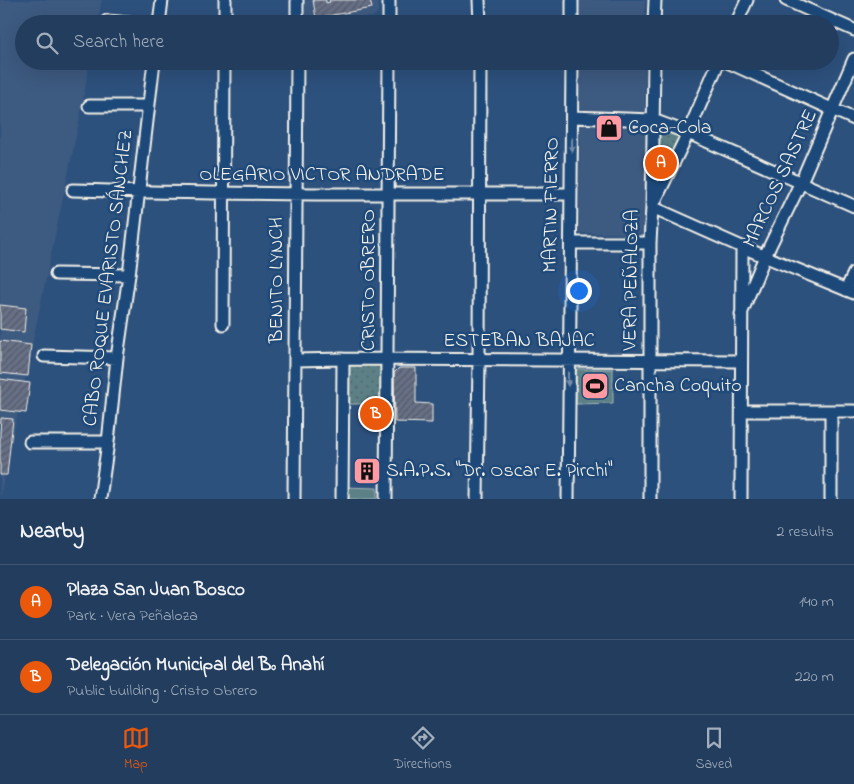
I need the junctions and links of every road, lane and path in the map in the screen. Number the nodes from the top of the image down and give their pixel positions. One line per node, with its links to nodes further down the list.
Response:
1 (162, 0): 10 (street)
2 (225, 0): 11 (street)
3 (297, 0): 12 (street)
4 (389, 0): 13 (street)
5 (479, 0): 14 (street)
6 (572, 0): 15 (street)
7 (655, 0): 16 (street)
8 (747, 0): 17 (street)
9 (786, 0): 18 (street)
10 (160, 15)
11 (225, 15)
12 (297, 15)
13 (390, 15)
14 (480, 15)
15 (572, 15)
16 (654, 15)
17 (740, 15)
18 (820, 15)
19 (839, 23): 20 (street)
20 (854, 30)
21 (854, 60): 33 (street, MARCOS SASTRE)
22 (153, 70): 32 (street, CABO ROQUE EVARISTO SÁNCHEZ)
23 (224, 70): 41 (street)
24 (296, 70): 42 (street, BENITO LYNCH)
25 (389, 70): 43 (street, CRISTO OBRERO)
26 (480, 70): 44 (street)
27 (572, 70): 34 (street, MARTIN FIERRO)
28 (654, 70): 36 (street, VERA PEÑALOZA)
29 (715, 70): 37 (street)
30 (745, 70): 33 (street)
31 (89, 106): 32 (street)
32 (148, 106): 40 (street, CABO ROQUE EVARISTO SÁNCHEZ)
33 (833, 109): 35 (street); 38 (street, MARCOS SASTRE)
34 (572, 117): 36 (street); 45 (street, MARTIN FIERRO, one-way to 45)
35 (854, 118)
36 (653, 120): 37 (street); 47 (street, VERA PEÑALOZA)
37 (688, 133): 38 (street); 47 (street)
38 (801, 182): 46 (street); 51 (street, MARCOS SASTRE)
39 (73, 190): 40 (street, OLEGARIO VICTOR ANDRADE)
40 (138, 192): 41 (street, OLEGARIO VICTOR ANDRADE); 54 (street, CABO ROQUE EVARISTO SÁNCHEZ)
41 (223, 193): 42 (street, OLEGARIO VICTOR ANDRADE); 57 (street)
42 (295, 193): 43 (street, OLEGARIO VICTOR ANDRADE); 61 (street, BENITO LYNCH)
43 (388, 194): 44 (street, OLEGARIO VICTOR ANDRADE); 62 (street, CRISTO OBRERO)
44 (480, 194): 45 (street, OLEGARIO VICTOR ANDRADE); 63 (street)
45 (571, 194): 48 (street, MARTIN FIERRO)
46 (854, 206)
47 (652, 207): 49 (street, VERA PEÑALOZA); 50 (street)
48 (571, 243): 49 (street); 64 (street, MARTIN FIERRO)
49 (650, 243): 65 (street, VERA PEÑALOZA)
50 (742, 247): 51 (street); 56 (street, MARCOS SASTRE)
51 (765, 256): 55 (street); 56 (street, MARCOS SASTRE)
52 (854, 273): 55 (street)
53 (56, 274): 54 (street)
54 (129, 275): 59 (street, CABO ROQUE EVARISTO SÁNCHEZ)
55 (850, 292)
56 (741, 314): 66 (street, MARCOS SASTRE)
57 (223, 324)
58 (44, 356): 59 (street)
59 (117, 358): 71 (street, CABO ROQUE EVARISTO SÁNCHEZ)
60 (343, 359): 61 (street, ESTEBAN BAJAC); 62 (street, ESTEBAN BAJAC); 74 (street)
61 (296, 360): 73 (street, BENITO LYNCH)
62 (387, 360): 63 (street, ESTEBAN BAJAC); 75 (street, CRISTO OBRERO)
63 (479, 360): 64 (street, ESTEBAN BAJAC); 76 (street)
64 (568, 360): 65 (street, ESTEBAN BAJAC); 77 (street, MARTIN FIERRO, one-way to 77)
65 (650, 360): 66 (street, ESTEBAN BAJAC); 78 (street, VERA PEÑALOZA)
66 (741, 361): 67 (street, MARCOS SASTRE)
67 (742, 411): 68 (street); 79 (street, MARCOS SASTRE)
68 (831, 411): 69 (street); 80 (street)
69 (854, 411)
70 (30, 442): 71 (street)
71 (108, 442): 72 (street, CABO ROQUE EVARISTO SÁNCHEZ)
72 (100, 499)
73 (294, 499)
74 (342, 499)
75 (386, 499)
76 (477, 499)
77 (568, 499)
78 (650, 499)
79 (741, 499)
80 (831, 499)

